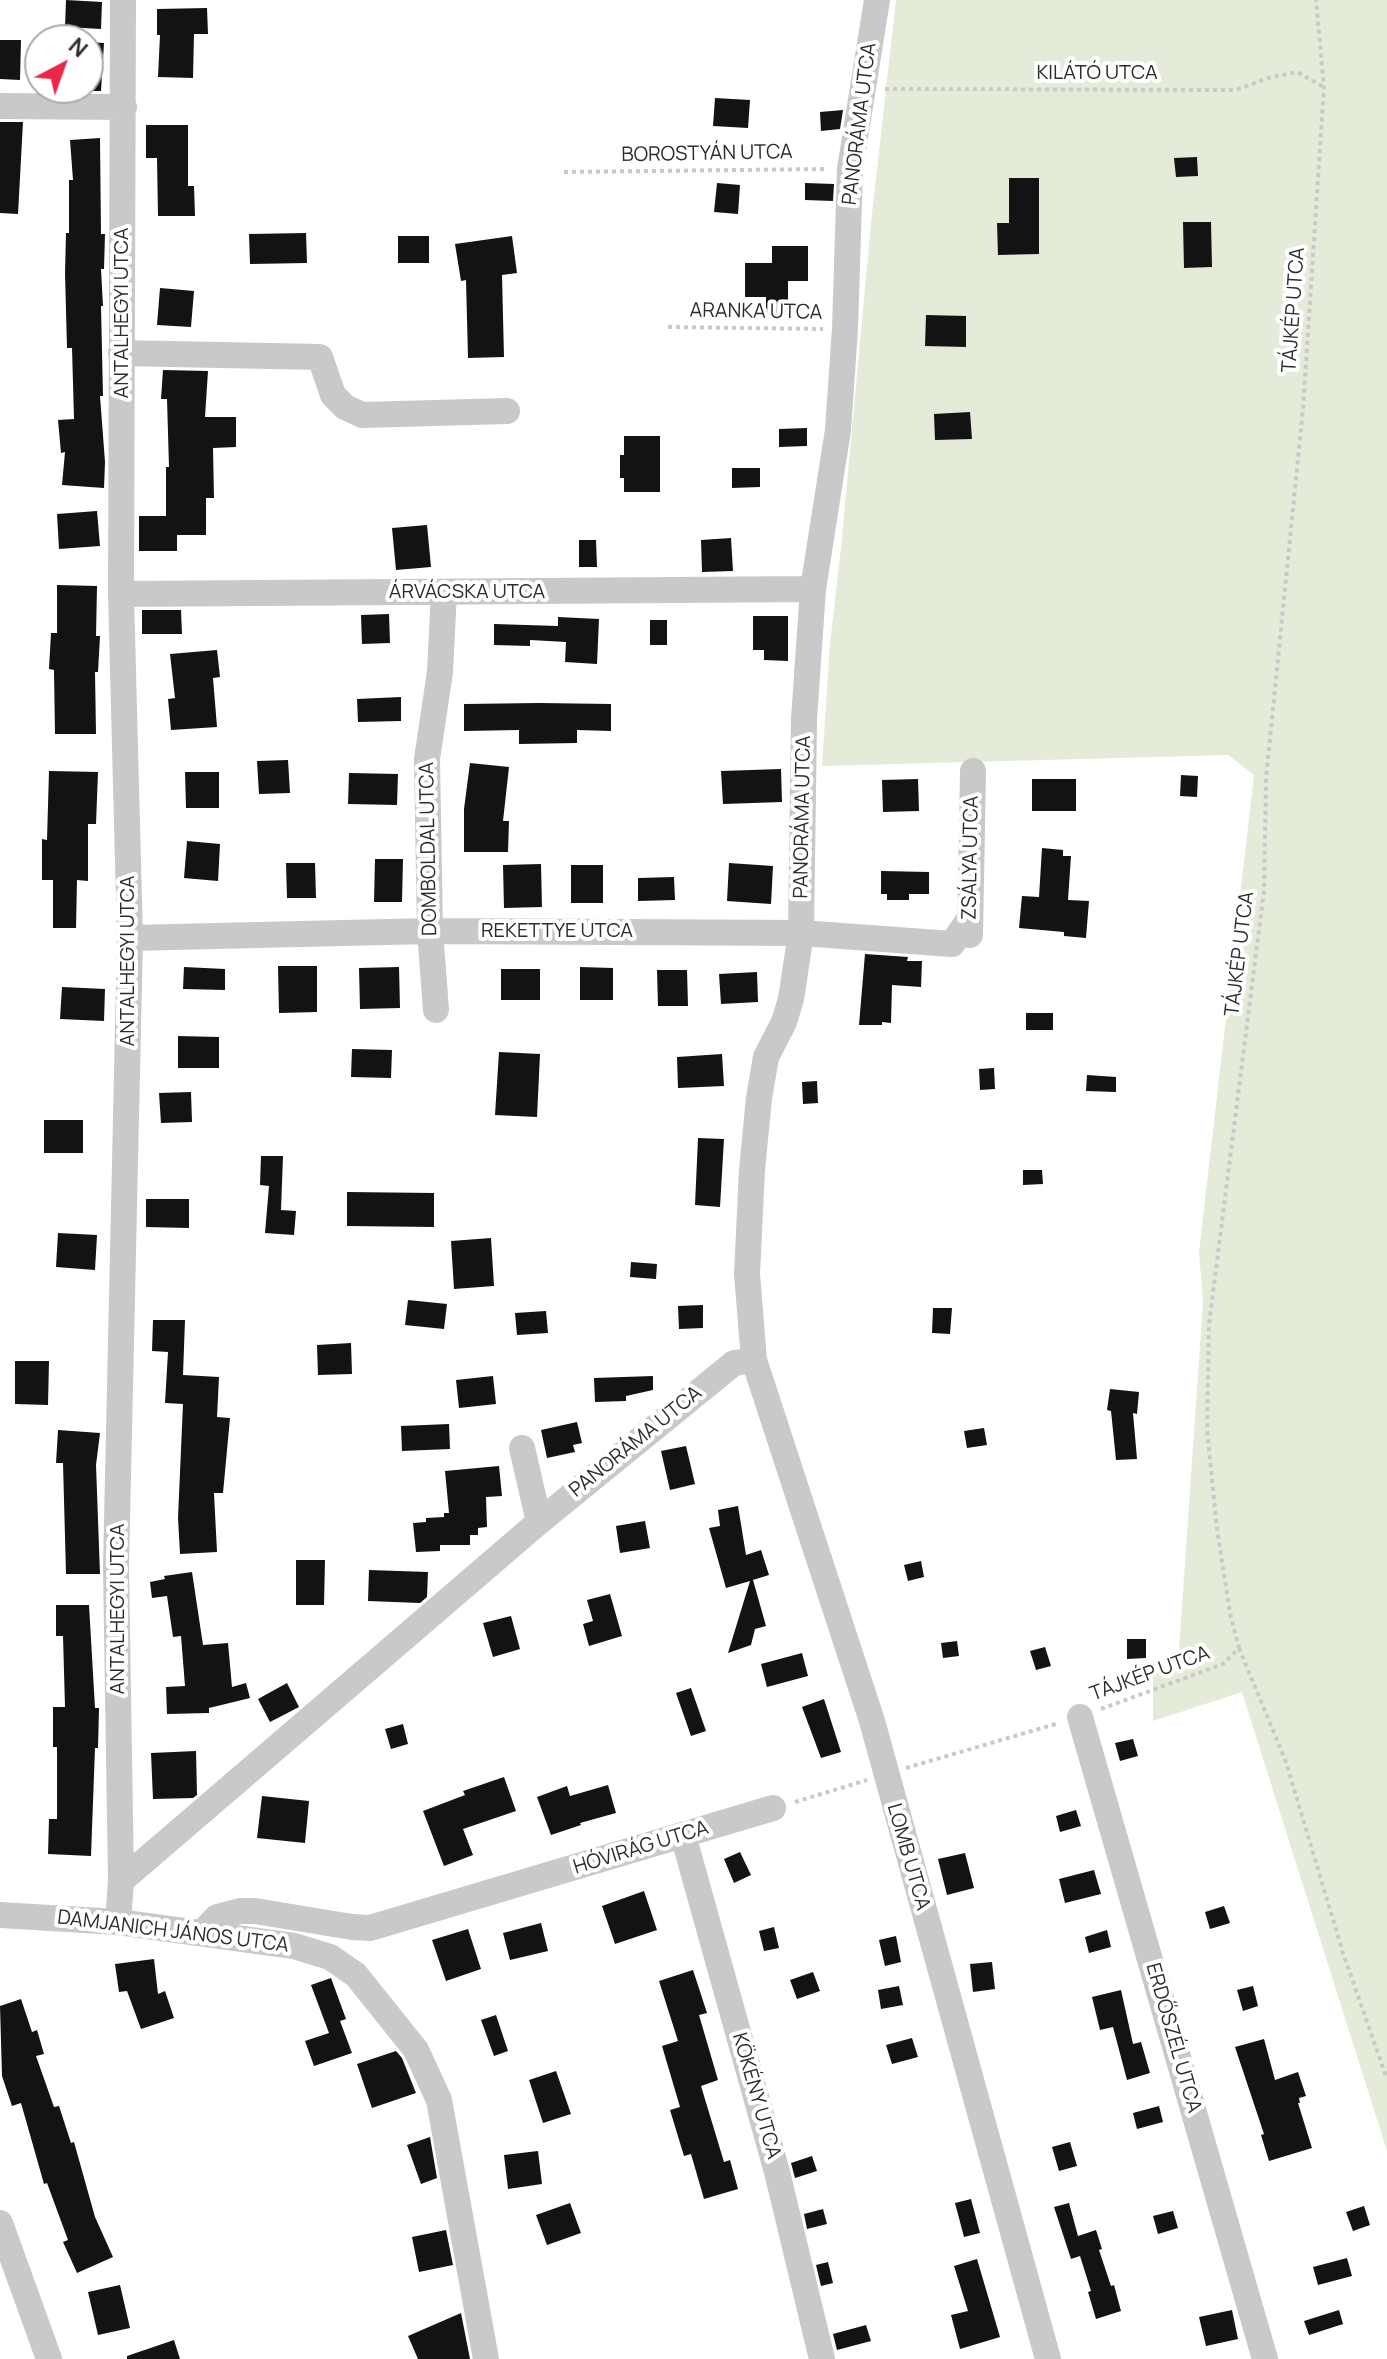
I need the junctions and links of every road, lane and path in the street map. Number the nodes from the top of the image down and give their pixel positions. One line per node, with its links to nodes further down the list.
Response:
1 (123, 0): 7 (street, ANTALHEGYI UTCA)
2 (877, 0): 5 (street, PANORÁMA UTCA)
3 (1316, 0): 4 (path, TÁJKÉP UTCA)
4 (1324, 87): 5 (path, KILÁTÓ UTCA); 27 (path, TÁJKÉP UTCA)
5 (863, 89): 8 (street, PANORÁMA UTCA)
6 (0, 106): 7 (street)
7 (124, 107): 12 (street, ANTALHEGYI UTCA)
8 (850, 169): 9 (path, BOROSTYÁN UTCA); 11 (street, PANORÁMA UTCA)
9 (564, 172)
10 (668, 327): 11 (path, ARANKA UTCA)
11 (845, 329): 14 (street, PANORÁMA UTCA)
12 (121, 353): 13 (street); 16 (street, ANTALHEGYI UTCA)
13 (507, 411)
14 (813, 589): 15 (street, ÁRVÁCSKA UTCA); 20 (street, PANORÁMA UTCA)
15 (444, 592): 16 (street, ÁRVÁCSKA UTCA); 19 (street, DOMBOLDAL UTCA)
16 (121, 594): 21 (street, ANTALHEGYI UTCA)
17 (973, 771): 18 (street, ZSÁLYA UTCA)
18 (970, 918): 20 (street, REKETTYE UTCA); 22 (street, ZSÁLYA UTCA)
19 (430, 931): 20 (street, REKETTYE UTCA); 21 (street, REKETTYE UTCA); 23 (street, DOMBOLDAL UTCA)
20 (801, 933): 24 (street, PANORÁMA UTCA)
21 (130, 938): 32 (street, ANTALHEGYI UTCA)
22 (969, 945)
23 (436, 1010)
24 (754, 1360): 26 (street, PANORÁMA UTCA); 29 (street, LOMB UTCA)
25 (522, 1448): 26 (street)
26 (539, 1522): 32 (street, PANORÁMA UTCA)
27 (1239, 1648): 28 (path, TÁJKÉP UTCA); 36 (path)
28 (1080, 1717): 29 (path); 42 (street, ERDŐSZÉL UTCA)
29 (885, 1775): 30 (path); 41 (street, LOMB UTCA)
30 (773, 1808): 31 (street, HÓVIRÁG UTCA)
31 (683, 1835): 35 (street, HÓVIRÁG UTCA); 40 (street, KÖKÉNY UTCA)
32 (121, 1881): 34 (street, ANTALHEGYI UTCA)
33 (0, 1915): 34 (street, DAMJANICH JÁNOS UTCA)
34 (118, 1922): 35 (street, DAMJANICH JÁNOS UTCA)
35 (202, 1933): 39 (street, DAMJANICH JÁNOS UTCA)
36 (1387, 2079)
37 (0, 2223): 38 (street)
38 (49, 2359)
39 (486, 2359)
40 (822, 2359)
41 (1048, 2359)
42 (1265, 2359)

